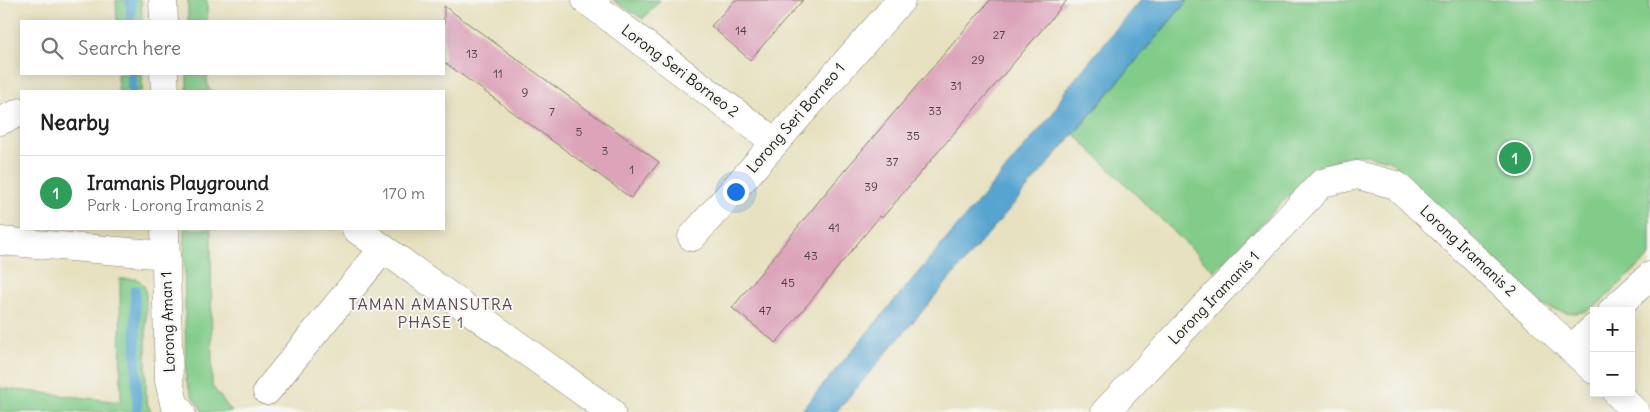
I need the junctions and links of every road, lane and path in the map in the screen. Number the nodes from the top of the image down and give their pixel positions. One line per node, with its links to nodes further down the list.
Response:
1 (163, 0): 4 (street)
2 (586, 0): 7 (street, Lorong Seri Borneo 2)
3 (900, 0): 7 (street, Lorong Seri Borneo 1)
4 (164, 20)
5 (20, 112): 6 (street)
6 (0, 121)
7 (775, 142): 11 (street, Lorong Seri Borneo 1)
8 (1322, 183): 18 (street, Lorong Iramanis 2); 22 (street, Lorong Iramanis 1)
9 (166, 230): 14 (street, Lorong Aman 1)
10 (357, 230): 13 (street)
11 (692, 237)
12 (0, 241): 14 (street)
13 (383, 249): 20 (street); 23 (street)
14 (166, 255): 24 (street, Lorong Aman 1)
15 (1650, 276): 16 (street)
16 (1616, 307)
17 (1590, 332): 18 (street)
18 (1572, 348): 19 (street, Lorong Iramanis 2)
19 (1590, 366)
20 (267, 391)
21 (1621, 397): 25 (street)
22 (1110, 410)
23 (606, 411)
24 (181, 412)
25 (1635, 412)

